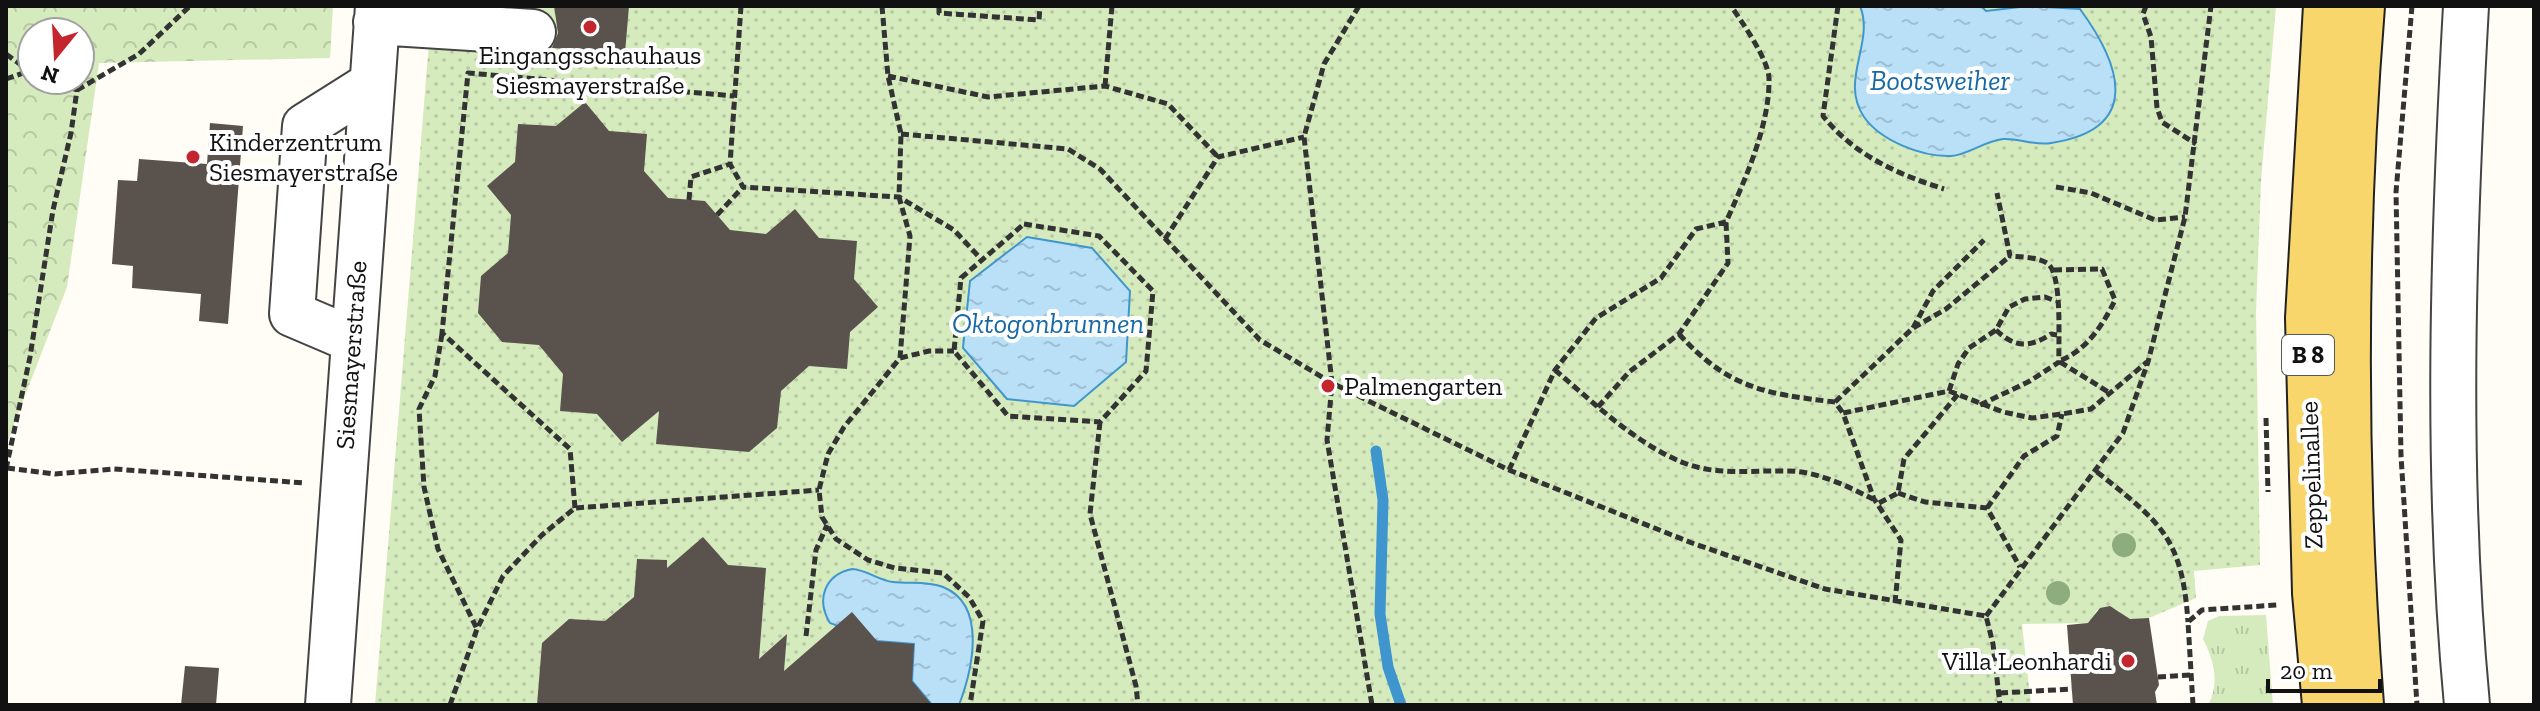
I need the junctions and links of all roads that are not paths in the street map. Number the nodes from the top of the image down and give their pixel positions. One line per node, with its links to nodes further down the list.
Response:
1 (2326, 6): 9 (main road, Zeppelinallee / B 8)
2 (2362, 6): 10 (main road, Zeppelinallee / B 8)
3 (2466, 6): 11 (street)
4 (377, 14): 5 (street); 6 (street, Siesmayerstraße)
5 (533, 32)
6 (370, 85): 7 (street, Siesmayerstraße); 7 (street)
7 (353, 340): 8 (street, Siesmayerstraße)
8 (328, 705)
9 (2325, 705)
10 (2361, 705)
11 (2467, 705)

